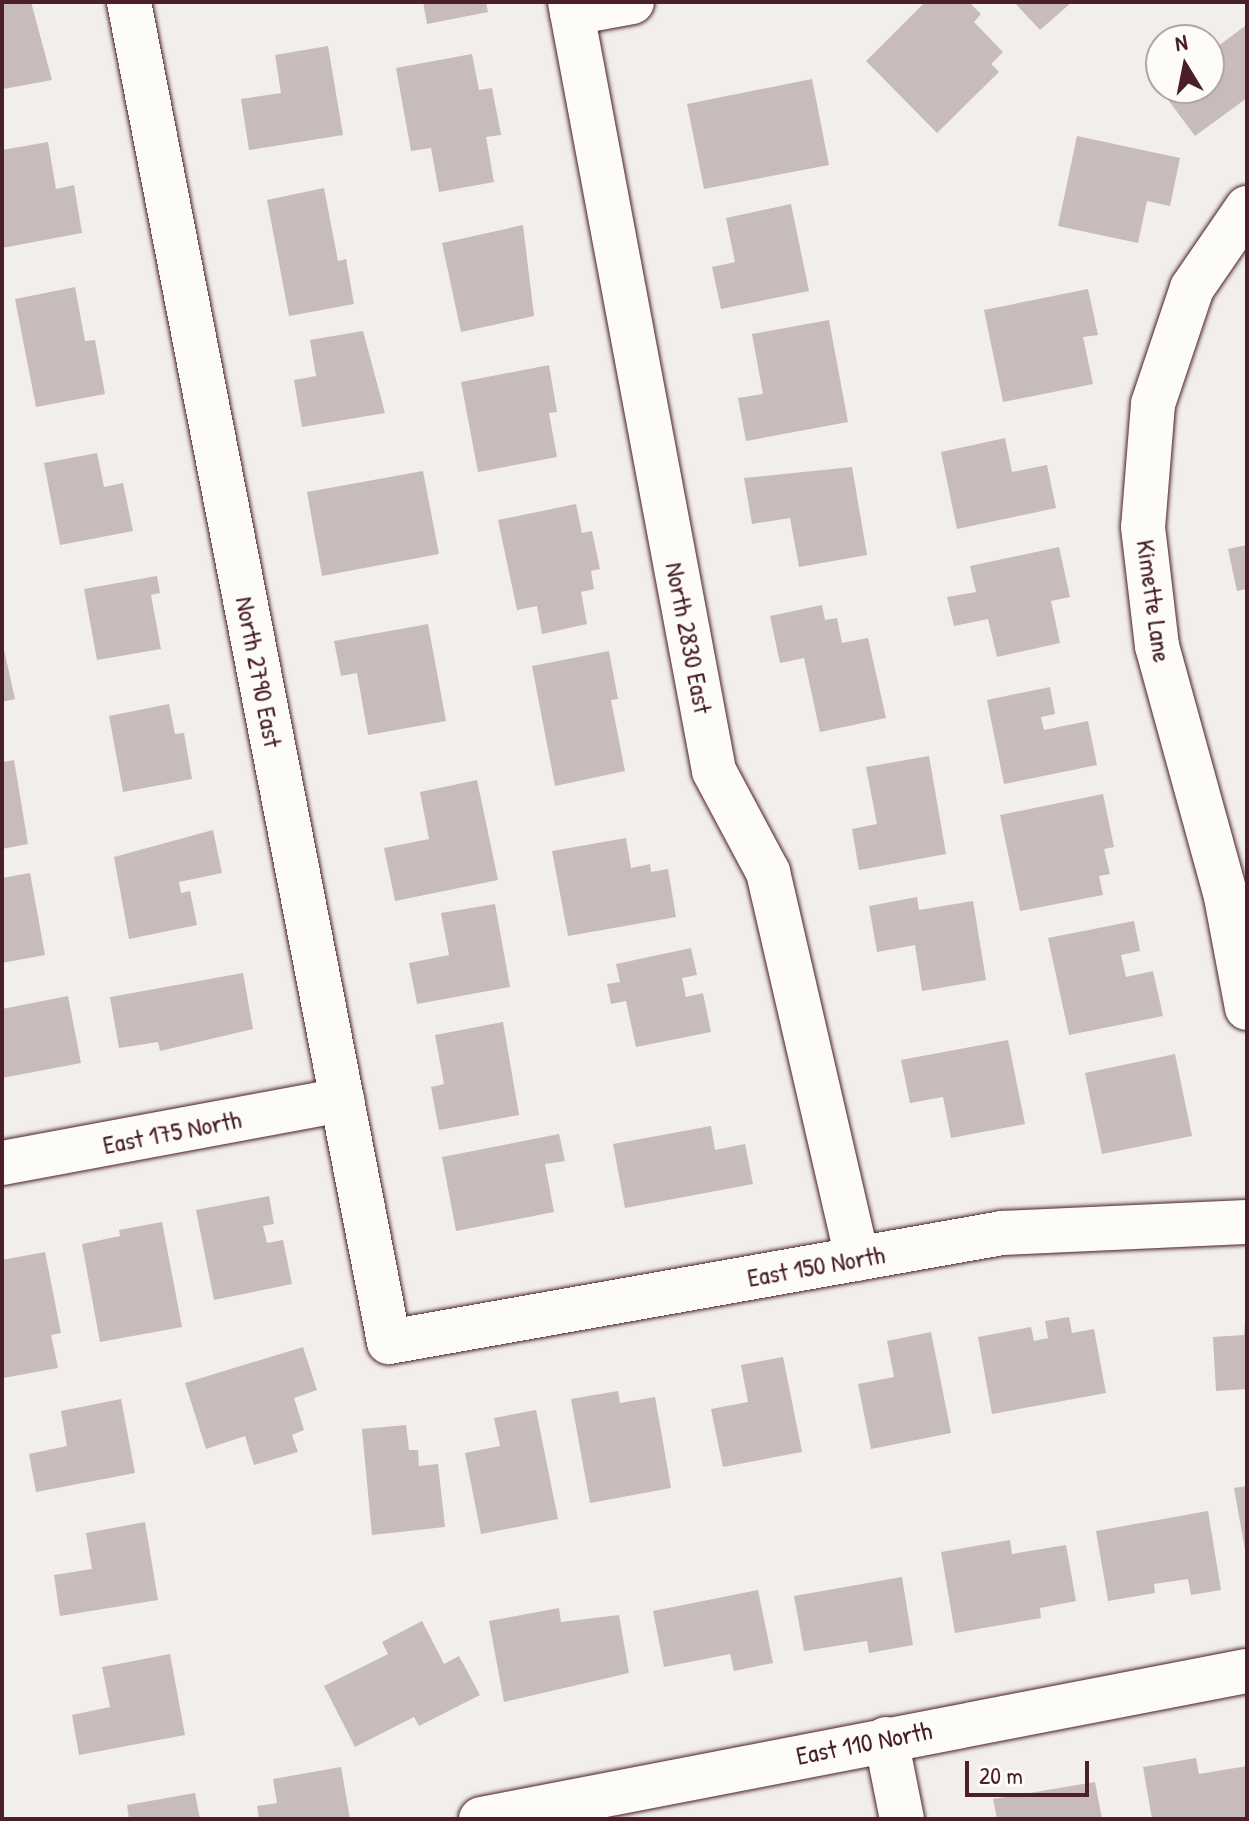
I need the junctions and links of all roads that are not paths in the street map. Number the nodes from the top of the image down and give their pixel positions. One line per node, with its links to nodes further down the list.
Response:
1 (129, 2): 6 (street, North 2790 East)
2 (632, 2): 3 (street)
3 (571, 8): 9 (street, North 2830 East)
4 (1247, 208): 5 (street, Kimette Lane)
5 (1247, 1008)
6 (342, 1100): 7 (street, East 175 North); 10 (street, North 2790 East)
7 (2, 1163)
8 (1247, 1222): 9 (street, East 150 North)
9 (857, 1259): 10 (street, East 150 North)
10 (389, 1342)
11 (1247, 1671): 12 (street, East 110 North)
12 (886, 1739): 13 (street, East 110 North); 14 (street)
13 (481, 1818)
14 (902, 1819)

